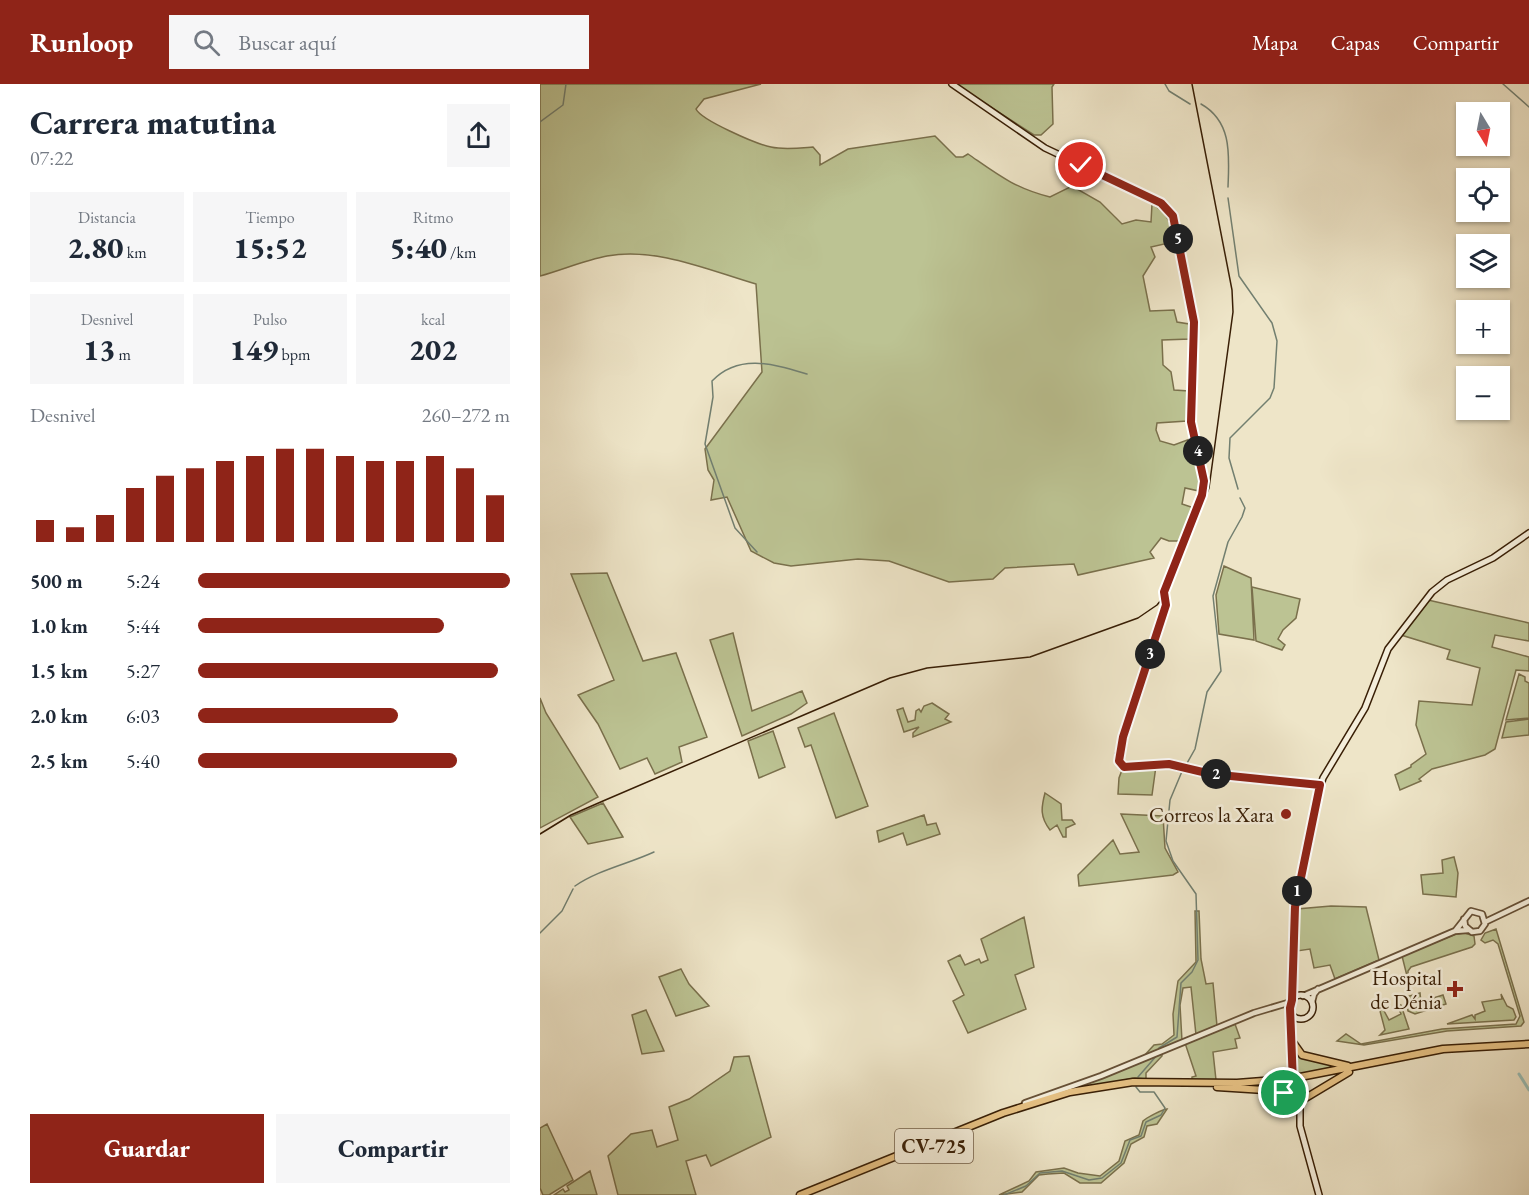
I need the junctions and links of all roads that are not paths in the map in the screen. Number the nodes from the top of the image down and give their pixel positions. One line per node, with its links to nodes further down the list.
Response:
1 (952, 84): 3 (main road)
2 (1529, 533): 3 (main road)
3 (1320, 785): 12 (main road)
4 (1529, 901): 6 (street)
5 (1482, 914): 6 (street); 7 (street); 8 (street)
6 (1499, 914): 8 (street)
7 (1464, 920): 9 (street); 10 (street)
8 (1485, 922): 9 (street)
9 (1468, 930): 10 (street)
10 (1455, 931): 11 (street)
11 (1322, 986): 13 (street); 14 (street)
12 (1292, 987): 13 (main road); 15 (main road)
13 (1301, 996): 14 (main road); 15 (main road)
14 (1312, 1002): 16 (main road)
15 (1291, 1006): 16 (main road); 17 (main road); 29 (street)
16 (1299, 1019): 17 (main road)
17 (1292, 1025): 18 (main road)
18 (1292, 1041): 20 (main road, CV-725); 22 (main road)
19 (1529, 1044): 20 (main road, CV-725)
20 (1479, 1046): 21 (main road, CV-725)
21 (1431, 1051): 23 (main road, CV-725, bridge); 27 (main road, CV-725)
22 (1293, 1074): 24 (main road); 25 (main road)
23 (1157, 1082): 25 (main road, CV-725); 26 (main road, CV-725)
24 (1299, 1090): 25 (main road); 27 (main road)
25 (1288, 1094): 28 (main road)
26 (1057, 1096): 29 (main road, CV-725); 32 (main road, CV-725)
27 (1302, 1102): 28 (main road); 30 (main road)
28 (1293, 1107): 30 (main road)
29 (1003, 1113): 31 (main road, CV-725)
30 (1299, 1118): 33 (main road)
31 (800, 1195)
32 (811, 1195)
33 (1319, 1195)

